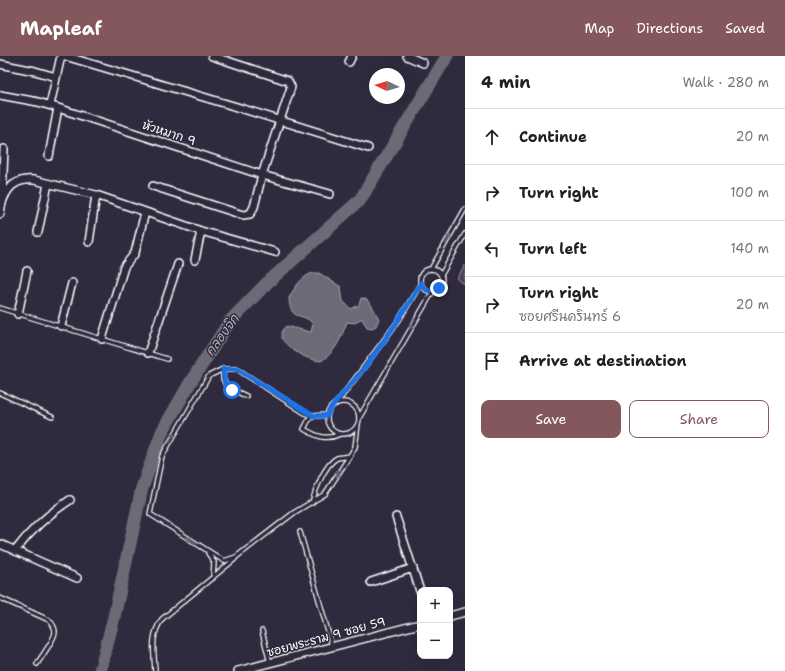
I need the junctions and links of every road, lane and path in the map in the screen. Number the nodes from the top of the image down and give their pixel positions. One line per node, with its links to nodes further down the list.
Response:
1 (61, 56): 7 (street)
2 (65, 56): 11 (street)
3 (212, 56): 11 (street)
4 (407, 56): 5 (street)
5 (423, 63)
6 (0, 64): 7 (street)
7 (56, 77): 9 (street)
8 (0, 95): 9 (street, หัวหมาก 9)
9 (50, 105): 10 (street, หัวหมาก 9)
10 (58, 108): 14 (street); 15 (street, หัวหมาก 9)
11 (281, 121): 12 (street); 15 (street)
12 (368, 148)
13 (4, 149): 20 (street)
14 (49, 156)
15 (262, 175): 17 (street); 18 (street, หัวหมาก 9)
16 (48, 184): 19 (street); 20 (street); 25 (street)
17 (153, 186)
18 (330, 194)
19 (96, 195): 22 (street); 27 (street)
20 (1, 199): 23 (street)
21 (465, 209): 31 (lane, one-way to 21)
22 (145, 212): 24 (street); 40 (street)
23 (0, 214)
24 (201, 231): 28 (street); 29 (street)
25 (38, 232)
26 (465, 234): 33 (lane)
27 (89, 242)
28 (275, 252)
29 (195, 260)
30 (178, 264): 41 (street)
31 (431, 269): 33 (lane); 35 (lane)
32 (27, 271): 38 (street)
33 (441, 275): 36 (lane)
34 (72, 283): 39 (street)
35 (421, 283): 36 (lane); 46 (lane)
36 (433, 291): 50 (lane, one-way to 50)
37 (0, 308): 38 (lane)
38 (18, 314): 39 (lane)
39 (61, 326): 40 (lane)
40 (102, 339): 41 (lane)
41 (148, 353): 42 (lane)
42 (167, 358)
43 (223, 369): 45 (lane); 47 (lane); 59 (lane, one-way to 43)
44 (0, 393): 49 (lane)
45 (246, 396)
46 (336, 404): 48 (lane); 50 (lane)
47 (311, 415): 48 (lane); 52 (lane)
48 (327, 416): 52 (lane)
49 (52, 417)
50 (359, 418): 51 (lane)
51 (358, 425): 52 (lane); 53 (lane)
52 (340, 434)
53 (350, 456): 55 (lane, one-way to 55); 55 (lane)
54 (70, 500): 60 (street)
55 (312, 503): 61 (lane)
56 (396, 517): 62 (street)
57 (300, 532): 72 (lane)
58 (0, 544): 60 (street)
59 (206, 550): 61 (lane); 64 (lane)
60 (14, 551): 63 (street)
61 (236, 558): 64 (lane)
62 (413, 568): 65 (street); 66 (street)
63 (77, 578)
64 (213, 578): 75 (lane)
65 (370, 582)
66 (419, 587)
67 (0, 598): 73 (lane)
68 (465, 612): 69 (street)
69 (453, 615)
70 (417, 625): 72 (street, ซอยพระราม 9 ซอย 59)
71 (262, 631): 74 (lane)
72 (332, 647): 74 (street, ซอยพระราม 9 ซอย 59)
73 (37, 664)
74 (270, 664): 76 (street, ซอยพระราม 9 ซอย 59)
75 (155, 671)
76 (238, 671)

